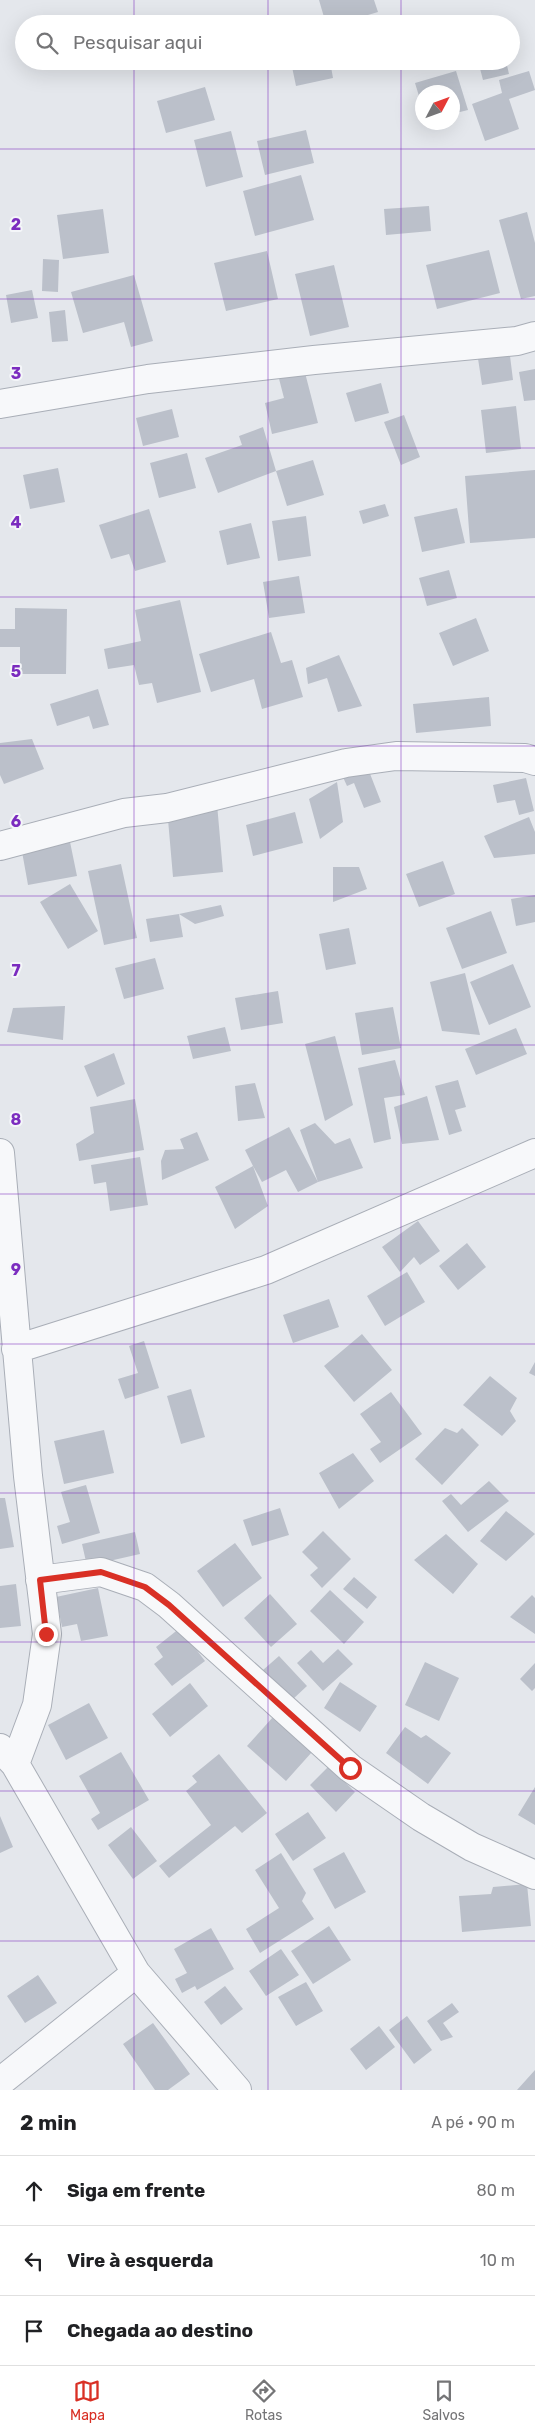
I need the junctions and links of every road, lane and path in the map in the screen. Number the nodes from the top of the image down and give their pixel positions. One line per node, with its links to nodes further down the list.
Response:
1 (535, 336): 2 (street)
2 (0, 404)
3 (535, 761): 4 (street)
4 (0, 846)
5 (0, 1153): 7 (street)
6 (535, 1153): 7 (street)
7 (16, 1349): 8 (street)
8 (40, 1580): 9 (street); 10 (street)
9 (7, 1756): 11 (street)
10 (535, 1875)
11 (136, 1973): 12 (street); 13 (street)
12 (0, 2082)
13 (237, 2090)

